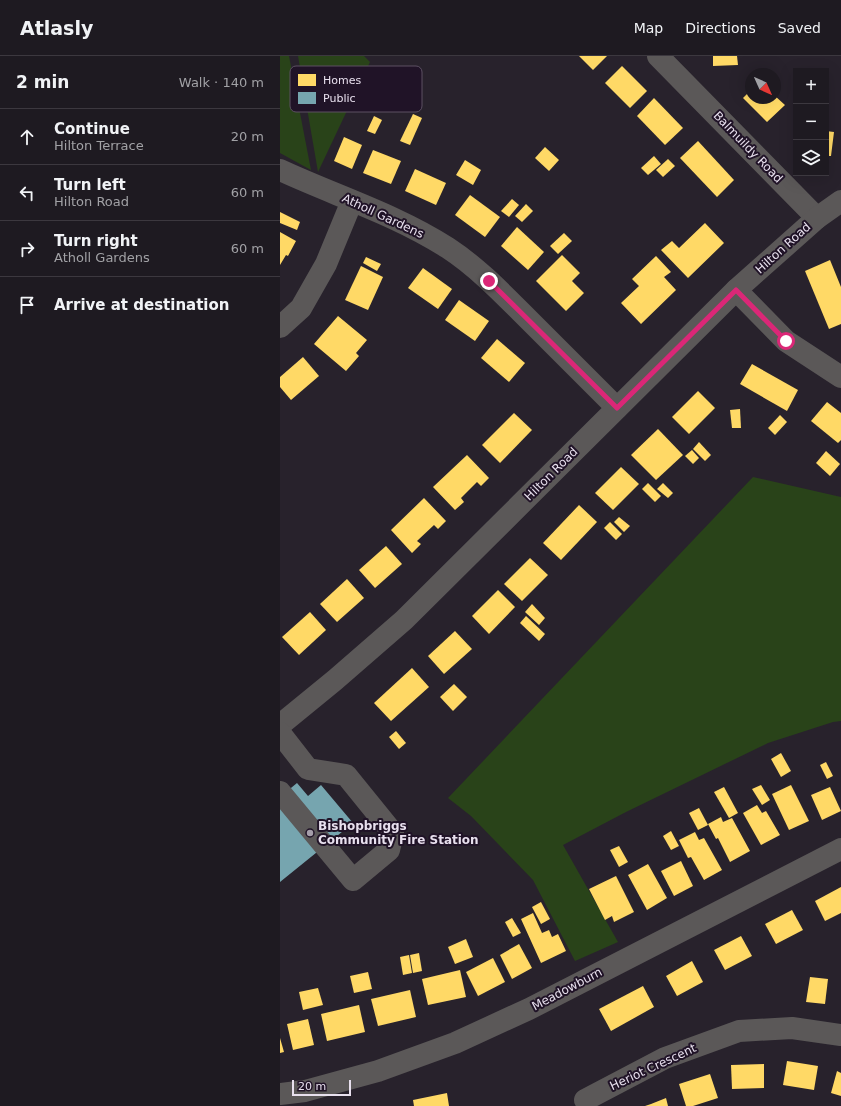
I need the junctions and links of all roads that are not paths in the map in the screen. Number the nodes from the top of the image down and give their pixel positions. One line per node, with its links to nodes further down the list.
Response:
1 (658, 56): 5 (street, Balmuildy Road)
2 (280, 170): 3 (street, Atholl Gardens)
3 (352, 201): 7 (street); 9 (street, Atholl Gardens)
4 (841, 201): 5 (street)
5 (817, 218): 6 (street, Hilton Road)
6 (736, 290): 8 (street); 9 (street, Hilton Road)
7 (280, 327)
8 (841, 377)
9 (617, 408): 10 (street, Hilton Road)
10 (280, 725)
11 (280, 733): 12 (street)
12 (280, 792)
13 (841, 849): 15 (street, Meadowburn)
14 (841, 1035): 16 (street, Heriot Crescent)
15 (280, 1094)
16 (583, 1097)

